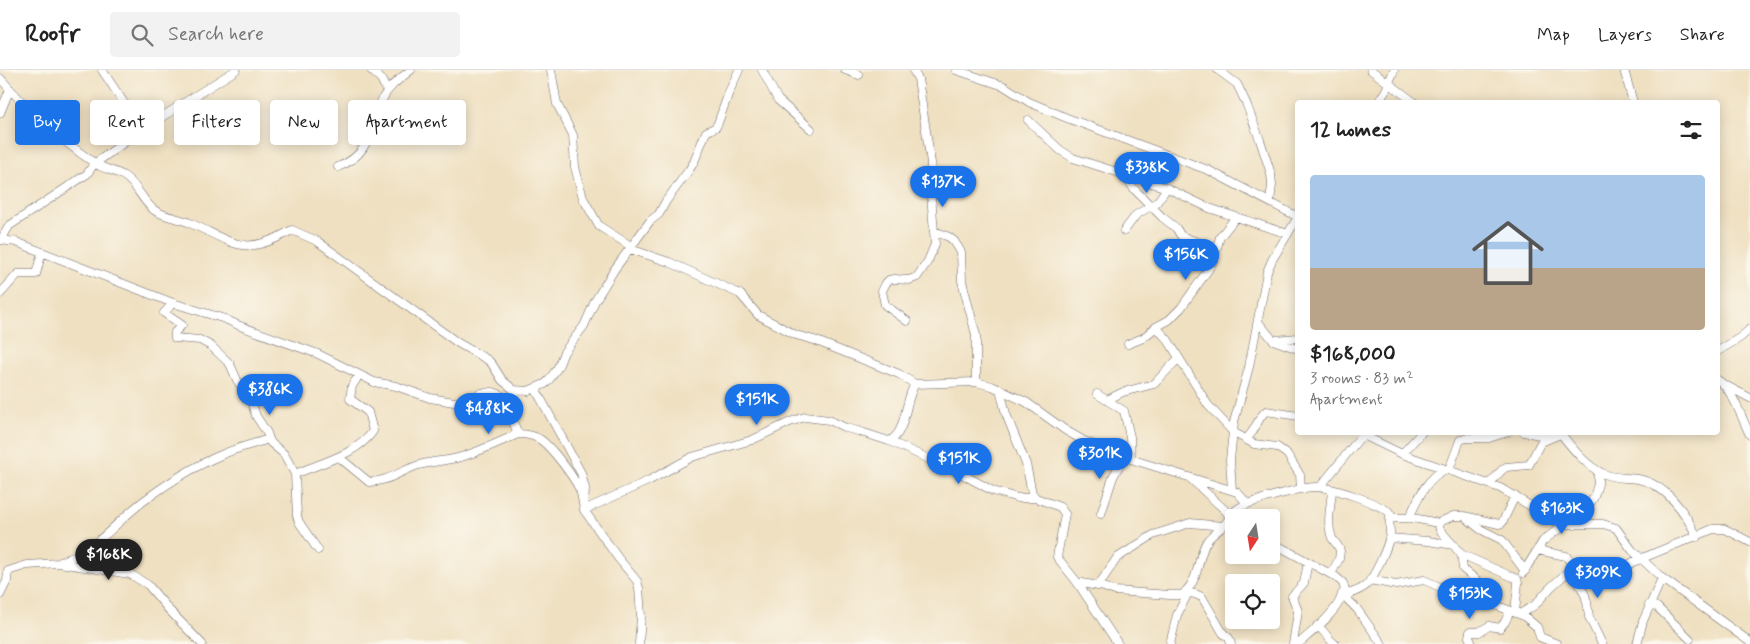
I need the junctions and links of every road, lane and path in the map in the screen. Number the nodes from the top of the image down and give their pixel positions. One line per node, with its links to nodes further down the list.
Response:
1 (102, 70): 20 (street)
2 (236, 70): 25 (street)
3 (372, 70): 19 (street)
4 (411, 70): 19 (street)
5 (551, 70): 42 (street)
6 (739, 70): 42 (street)
7 (762, 70): 27 (street)
8 (846, 70): 15 (street)
9 (913, 70): 39 (street)
10 (956, 70): 33 (street)
11 (1218, 70): 33 (street)
12 (1371, 70): 17 (street)
13 (1394, 70): 17 (street)
14 (1624, 70): 23 (street)
15 (859, 75)
16 (0, 78): 18 (street)
17 (1388, 84): 21 (street); 22 (street)
18 (10, 89): 24 (street); 29 (street)
19 (387, 91): 30 (street)
20 (122, 100)
21 (1380, 100)
22 (1411, 100)
23 (1632, 100)
24 (0, 113)
25 (164, 116)
26 (1028, 120): 31 (street)
27 (811, 129)
28 (123, 145): 29 (street)
29 (94, 164): 41 (street); 63 (street)
30 (338, 167)
31 (1123, 173): 32 (street); 34 (street)
32 (1167, 188): 34 (street); 36 (street)
33 (1270, 202): 35 (street)
34 (1152, 206): 38 (street); 43 (street)
35 (1295, 216)
36 (1236, 217): 40 (street); 43 (street)
37 (1295, 221): 40 (street)
38 (1124, 231)
39 (934, 232): 47 (street); 58 (street)
40 (1288, 234): 48 (street)
41 (1, 240): 44 (street)
42 (630, 249): 60 (street); 61 (street)
43 (1216, 249): 49 (street)
44 (42, 252): 45 (street); 46 (street)
45 (0, 294)
46 (173, 303): 57 (street); 77 (street)
47 (907, 321)
48 (1259, 323): 52 (street); 69 (street)
49 (1156, 327): 53 (street); 56 (street)
50 (1750, 329): 55 (street)
51 (1295, 338): 52 (street)
52 (1273, 340): 54 (street)
53 (1128, 344)
54 (1295, 348)
55 (1720, 350)
56 (1178, 359): 66 (street); 69 (street)
57 (359, 375): 67 (street); 81 (street)
58 (976, 382): 60 (street); 62 (street)
59 (1721, 382): 65 (street); 76 (street)
60 (915, 384): 79 (street)
61 (535, 388): 63 (street); 96 (street)
62 (1000, 389): 82 (street); 93 (street)
63 (514, 390): 67 (street)
64 (1097, 394): 66 (street)
65 (1750, 398)
66 (1107, 400): 82 (street)
67 (509, 403): 70 (street)
68 (1295, 416): 78 (street)
69 (1233, 432): 78 (street); 90 (street)
70 (518, 434): 81 (street); 96 (street)
71 (1362, 435): 88 (street)
72 (1368, 435): 80 (street)
73 (1419, 435): 80 (street)
74 (1498, 435): 83 (street)
75 (1560, 435): 84 (street); 87 (street)
76 (1750, 435)
77 (269, 439): 85 (street); 116 (street)
78 (1244, 439): 89 (street)
79 (889, 442): 93 (street); 96 (street)
80 (1402, 454): 83 (street)
81 (340, 458): 85 (street)
82 (1128, 458): 86 (street); 98 (street)
83 (1447, 470): 87 (street); 101 (street)
84 (1598, 471): 105 (street); 107 (street)
85 (295, 474): 112 (street)
86 (1190, 478): 90 (street); 97 (street)
87 (1490, 484): 92 (street)
88 (1320, 487): 89 (street); 91 (street)
89 (1301, 489): 94 (street)
90 (1232, 490): 94 (street)
91 (1332, 490): 100 (street); 121 (street)
92 (1516, 496): 99 (street); 104 (street)
93 (1036, 498): 124 (street)
94 (1244, 505): 95 (street)
95 (1238, 509)
96 (584, 510): 137 (street)
97 (1225, 510)
98 (1101, 514)
99 (1464, 516): 103 (street); 119 (street)
100 (1390, 518): 101 (street); 108 (street)
101 (1409, 518): 103 (street)
102 (1225, 523): 126 (street)
103 (1438, 523): 110 (street)
104 (1565, 524): 105 (street); 113 (street)
105 (1576, 524): 115 (street)
106 (1225, 525): 127 (street)
107 (1697, 537): 109 (street); 115 (street)
108 (1389, 538): 110 (street); 123 (street)
109 (1750, 542)
110 (1454, 545): 114 (street)
111 (1280, 547): 117 (street)
112 (318, 550)
113 (1537, 550): 118 (street); 119 (street)
114 (1461, 554): 125 (street); 130 (street)
115 (1642, 559): 118 (street); 122 (street)
116 (58, 562): 129 (street); 136 (street)
117 (1308, 562): 121 (street); 141 (street)
118 (1575, 566): 120 (street)
119 (1525, 571): 125 (street)
120 (1568, 572): 132 (street); 147 (street)
121 (1331, 574): 128 (street)
122 (1662, 578): 131 (street); 135 (street)
123 (1370, 580): 128 (street); 130 (street)
124 (1077, 582): 126 (street); 138 (street)
125 (1518, 582): 132 (street)
126 (1098, 586): 127 (street)
127 (1186, 593): 139 (street); 140 (street)
128 (1344, 594): 133 (street); 144 (street)
129 (0, 595)
130 (1482, 600): 132 (street)
131 (1649, 605): 134 (street); 148 (street)
132 (1515, 612): 145 (street); 146 (street)
133 (1317, 626): 142 (street); 143 (street)
134 (1690, 639)
135 (1750, 642)
136 (202, 644)
137 (639, 644)
138 (1118, 644)
139 (1170, 644)
140 (1231, 644)
141 (1293, 644)
142 (1298, 644)
143 (1335, 644)
144 (1382, 644)
145 (1472, 644)
146 (1557, 644)
147 (1602, 644)
148 (1637, 644)

